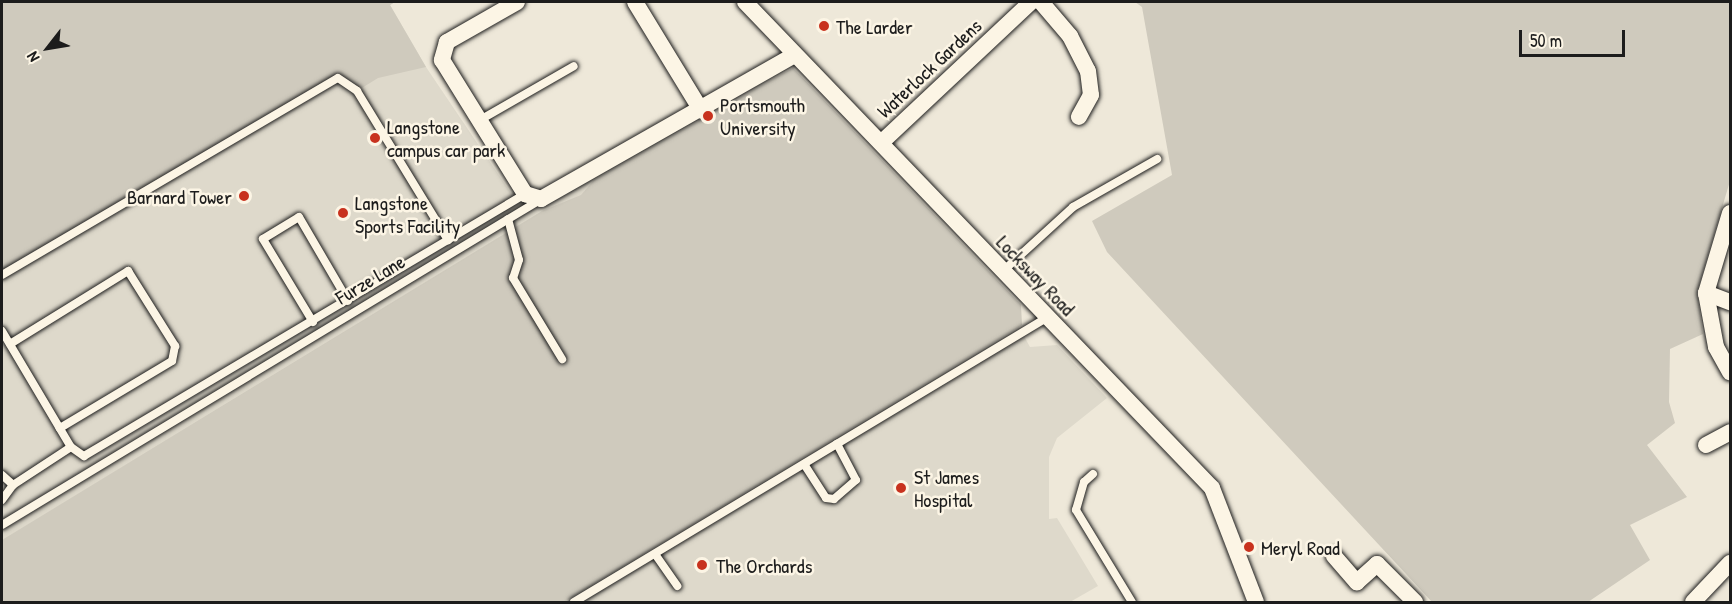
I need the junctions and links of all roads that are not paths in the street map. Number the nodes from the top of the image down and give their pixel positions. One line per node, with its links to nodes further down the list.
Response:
1 (518, 2): 6 (street)
2 (635, 2): 9 (street)
3 (745, 2): 7 (street, Locksway Road)
4 (1031, 2): 12 (street, Waterlock Gardens)
5 (1041, 2): 10 (street)
6 (496, 7): 11 (street)
7 (795, 55): 9 (street, Furze Lane); 12 (street, Locksway Road)
8 (574, 66): 11 (lane)
9 (701, 110): 14 (street, Furze Lane)
10 (1080, 117)
11 (480, 120): 14 (street)
12 (883, 141): 18 (street, Locksway Road)
13 (1157, 159): 18 (lane)
14 (533, 196): 16 (lane, Furze Lane); 17 (lane)
15 (1731, 213): 20 (street)
16 (508, 219): 27 (lane); 39 (lane, Furze Lane)
17 (448, 240): 19 (lane); 21 (lane)
18 (1003, 271): 23 (street, Locksway Road)
19 (2, 275)
20 (1706, 293): 22 (street); 28 (street)
21 (348, 302): 24 (lane); 24 (lane)
22 (1731, 302)
23 (1048, 317): 31 (lane); 46 (street, Locksway Road)
24 (313, 322): 33 (lane)
25 (2, 331): 26 (lane)
26 (10, 344): 29 (lane); 29 (lane)
27 (562, 359)
28 (1731, 372)
29 (60, 428): 33 (lane)
30 (1731, 432): 32 (street)
31 (837, 444): 34 (lane); 34 (lane)
32 (1706, 446)
33 (71, 447): 37 (lane)
34 (804, 464): 40 (lane)
35 (1093, 474): 45 (lane)
36 (2, 475): 37 (lane)
37 (13, 485): 38 (lane)
38 (2, 500)
39 (2, 525)
40 (655, 554): 43 (lane); 44 (lane)
41 (1334, 556): 47 (street)
42 (1731, 563): 48 (street)
43 (677, 586)
44 (574, 603)
45 (1131, 603)
46 (1256, 603)
47 (1415, 603)
48 (1693, 603)

